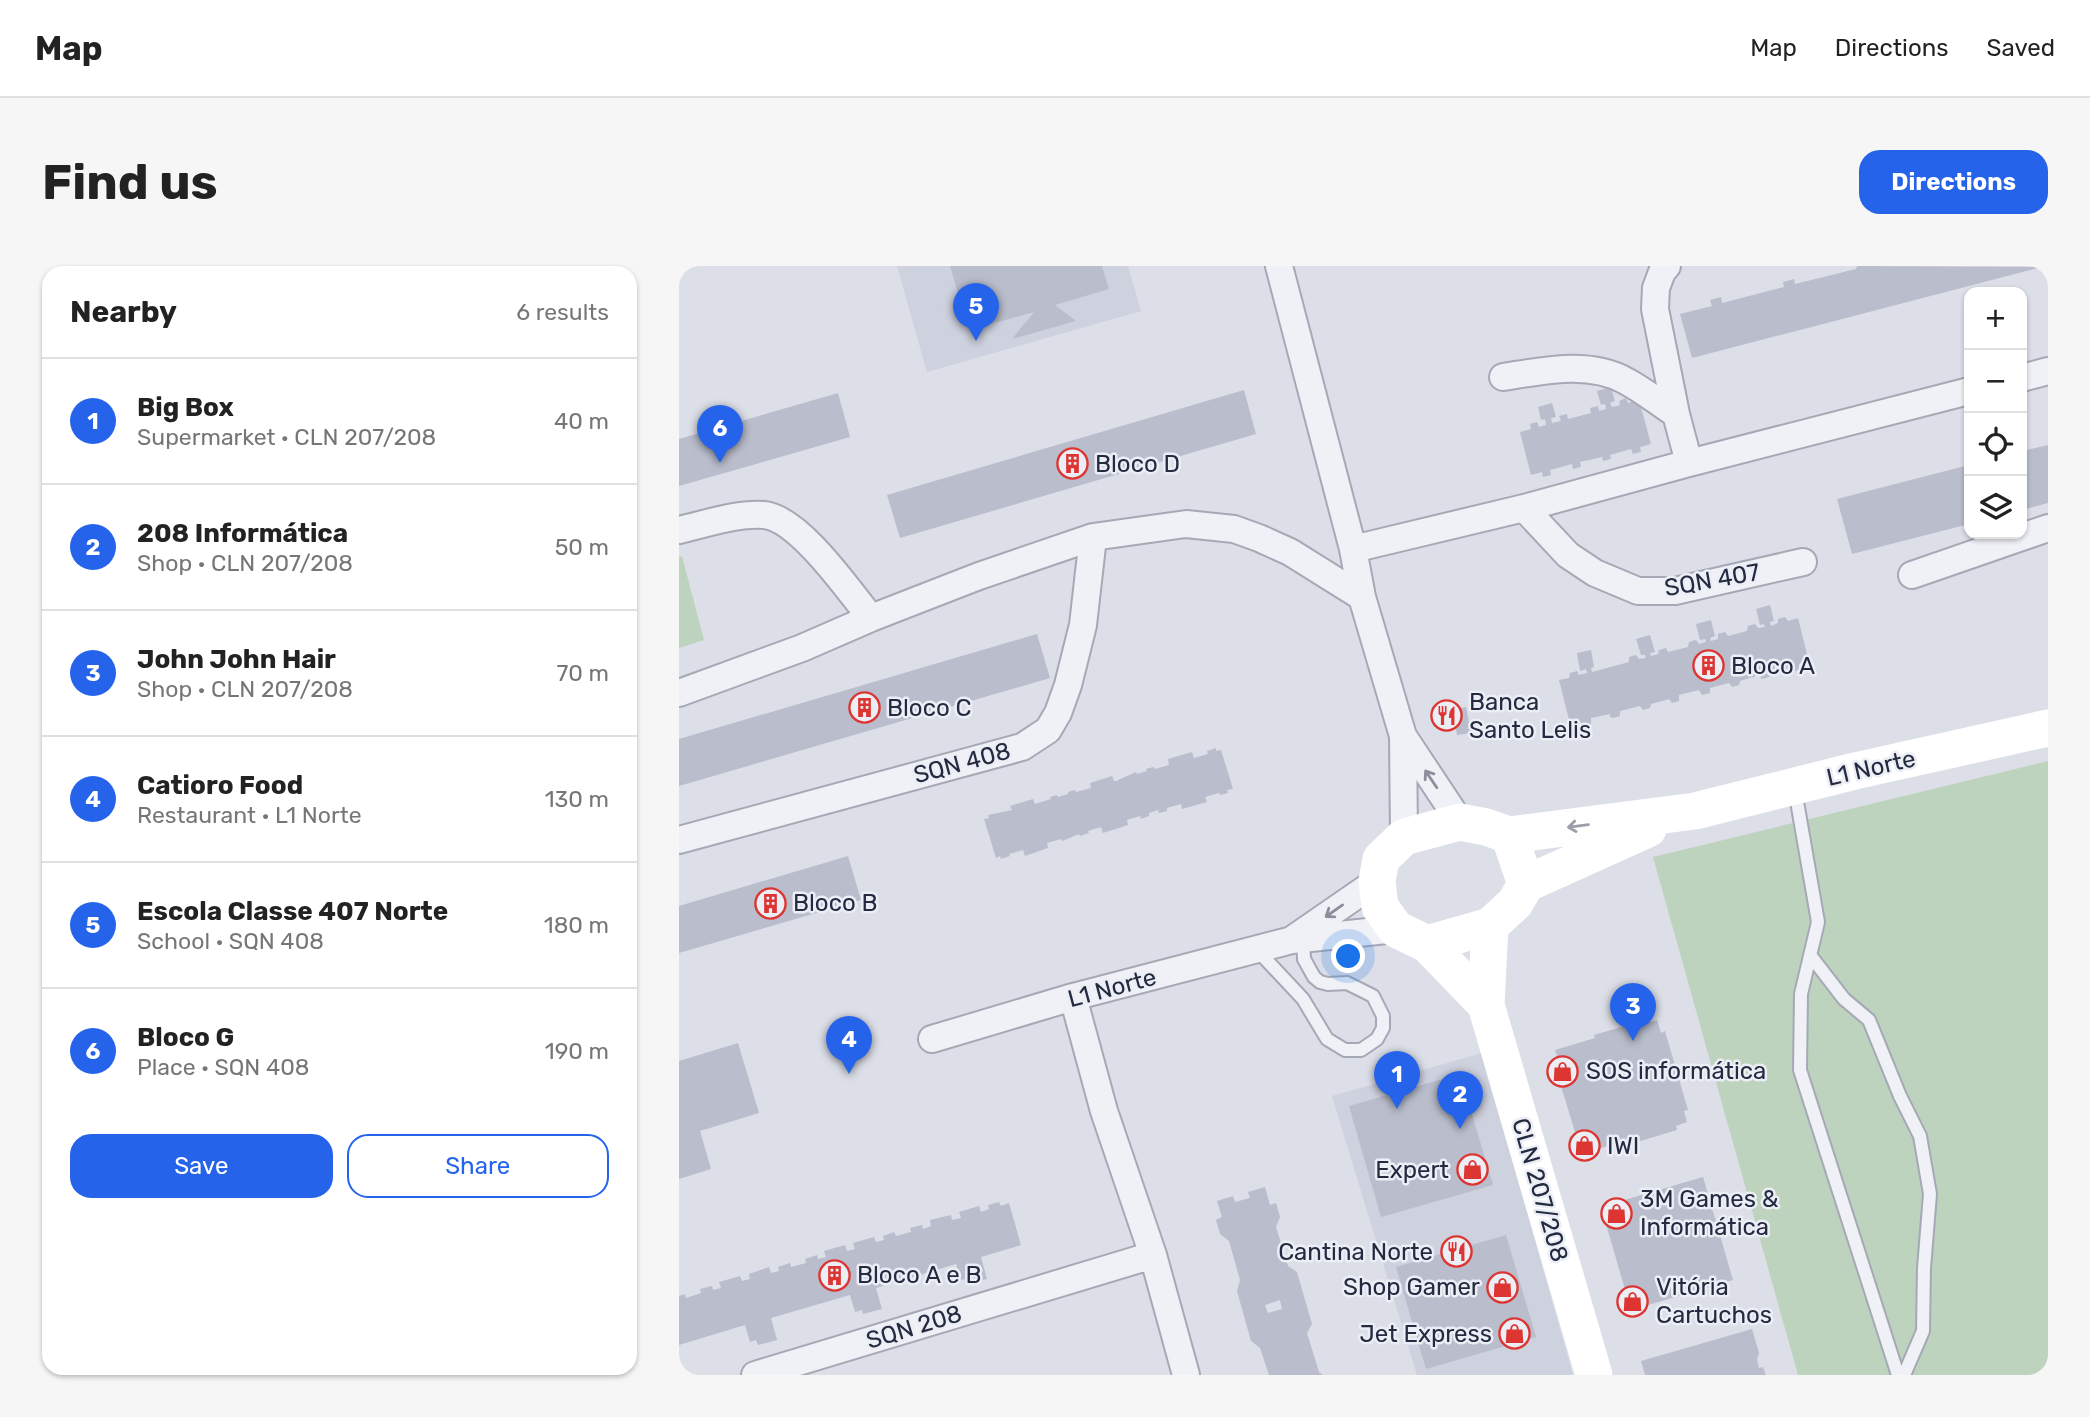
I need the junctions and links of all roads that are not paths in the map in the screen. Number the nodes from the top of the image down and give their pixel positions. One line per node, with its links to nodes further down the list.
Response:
1 (1279, 266): 13 (street)
2 (1667, 266): 7 (street)
3 (2048, 371): 5 (street)
4 (1503, 377): 7 (street)
5 (2027, 377)
6 (1964, 392): 8 (street)
7 (1676, 414): 8 (street)
8 (1689, 463): 9 (street)
9 (1524, 508): 13 (street); 14 (street, SQN 407)
10 (2048, 528): 15 (street)
11 (679, 530): 17 (street)
12 (1093, 537): 16 (street); 17 (street); 26 (street, SQN 408)
13 (1353, 549): 16 (street)
14 (1803, 562)
15 (1912, 575)
16 (1362, 597): 20 (street)
17 (871, 618): 18 (street)
18 (679, 693)
19 (2048, 728): 21 (street, L1 Norte)
20 (1403, 736): 23 (street, one-way to 20); 25 (street)
21 (1794, 787): 22 (street, L1 Norte); 33 (lane)
22 (1695, 811): 24 (street, L1 Norte, one-way to 24); 28 (street, L1 Norte)
23 (1460, 822): 24 (street); 25 (street)
24 (1509, 835): 28 (street)
25 (1404, 837): 27 (street)
26 (679, 840)
27 (1377, 881): 30 (street); 31 (street, L1 Norte, one-way to 31)
28 (1526, 884): 29 (street)
29 (1490, 926): 30 (street); 35 (street, CLN 207/208)
30 (1411, 937): 31 (street, L1 Norte); 35 (street, CLN 207/208)
31 (1298, 939): 32 (street, L1 Norte); 32 (lane)
32 (1257, 950): 34 (street, L1 Norte)
33 (1810, 955): 41 (lane); 42 (lane)
34 (1073, 997): 36 (street, L1 Norte); 37 (street)
35 (1486, 1005): 40 (street, CLN 207/208)
36 (932, 1039)
37 (1153, 1255): 38 (street, SQN 208); 39 (street)
38 (772, 1373)
39 (1186, 1375)
40 (1594, 1375)
41 (1898, 1375)
42 (1904, 1375)

